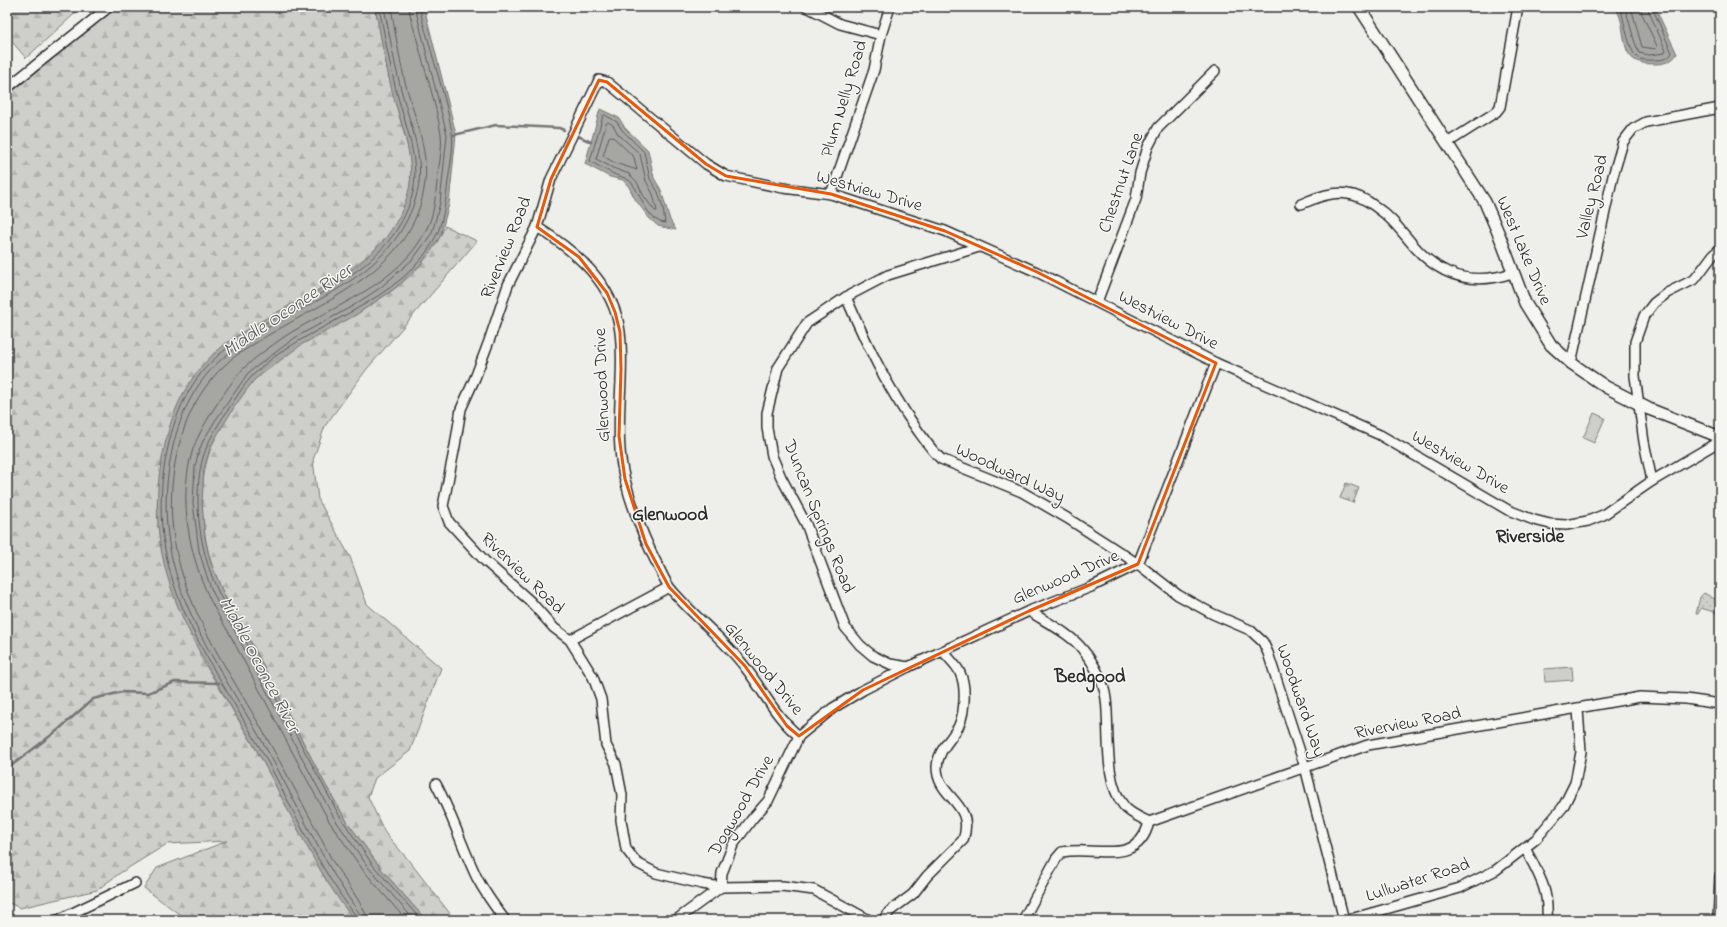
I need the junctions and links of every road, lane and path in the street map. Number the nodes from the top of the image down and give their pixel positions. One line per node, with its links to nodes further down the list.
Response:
1 (109, 7): 9 (street)
2 (807, 7): 6 (street, Plum Nelly Road)
3 (890, 7): 6 (street, Plum Nelly Road)
4 (1359, 7): 11 (main road, West Lake Drive)
5 (1518, 7): 11 (street)
6 (881, 35): 12 (street, Plum Nelly Road)
7 (1215, 71): 19 (street, Chestnut Lane)
8 (599, 80): 12 (street, Westview Drive); 14 (street, Riverview Road)
9 (7, 88)
10 (1720, 108): 21 (street, Valley Road)
11 (1447, 143): 17 (main road, West Lake Drive)
12 (831, 194): 15 (street, Westview Drive)
13 (1301, 204): 17 (street)
14 (537, 227): 27 (street, Glenwood Drive); 29 (street, Riverview Road)
15 (979, 246): 18 (street, Duncan Springs Road); 19 (street, Westview Drive)
16 (1720, 249): 22 (street)
17 (1512, 273): 21 (main road, West Lake Drive)
18 (846, 297): 26 (street, Woodward Way); 31 (street, Duncan Springs Road)
19 (1097, 302): 20 (street, Westview Drive)
20 (1216, 363): 25 (street, Westview Drive); 26 (street, Glenwood Drive)
21 (1571, 363): 22 (main road, West Lake Drive)
22 (1639, 404): 23 (main road, West Lake Drive); 25 (street)
23 (1720, 437)
24 (1720, 441): 25 (street, Westview Drive)
25 (1652, 481)
26 (1138, 564): 28 (street, Glenwood Drive); 35 (street, Woodward Way)
27 (669, 587): 29 (street); 34 (street, Glenwood Drive)
28 (1029, 611): 30 (street, Glenwood Drive); 37 (street)
29 (570, 640): 41 (street, Riverview Road)
30 (943, 651): 31 (street, Glenwood Drive); 46 (street)
31 (908, 667): 34 (street, Glenwood Drive)
32 (1720, 704): 33 (street, Riverview Road)
33 (1578, 709): 35 (street, Riverview Road); 38 (street, Lullwater Road)
34 (799, 736): 41 (street, Dogwood Drive)
35 (1305, 767): 37 (street, Riverview Road); 48 (street, Woodward Way)
36 (436, 784): 43 (street)
37 (1149, 822): 47 (street)
38 (1524, 848): 48 (street, Lullwater Road); 49 (street)
39 (1720, 876): 50 (street)
40 (135, 883): 42 (street)
41 (721, 887): 44 (street, Dogwood Drive); 45 (street, Riverview Road)
42 (58, 920)
43 (505, 920)
44 (676, 920)
45 (869, 920)
46 (883, 920)
47 (1023, 920)
48 (1346, 920)
49 (1547, 920)
50 (1718, 920)

